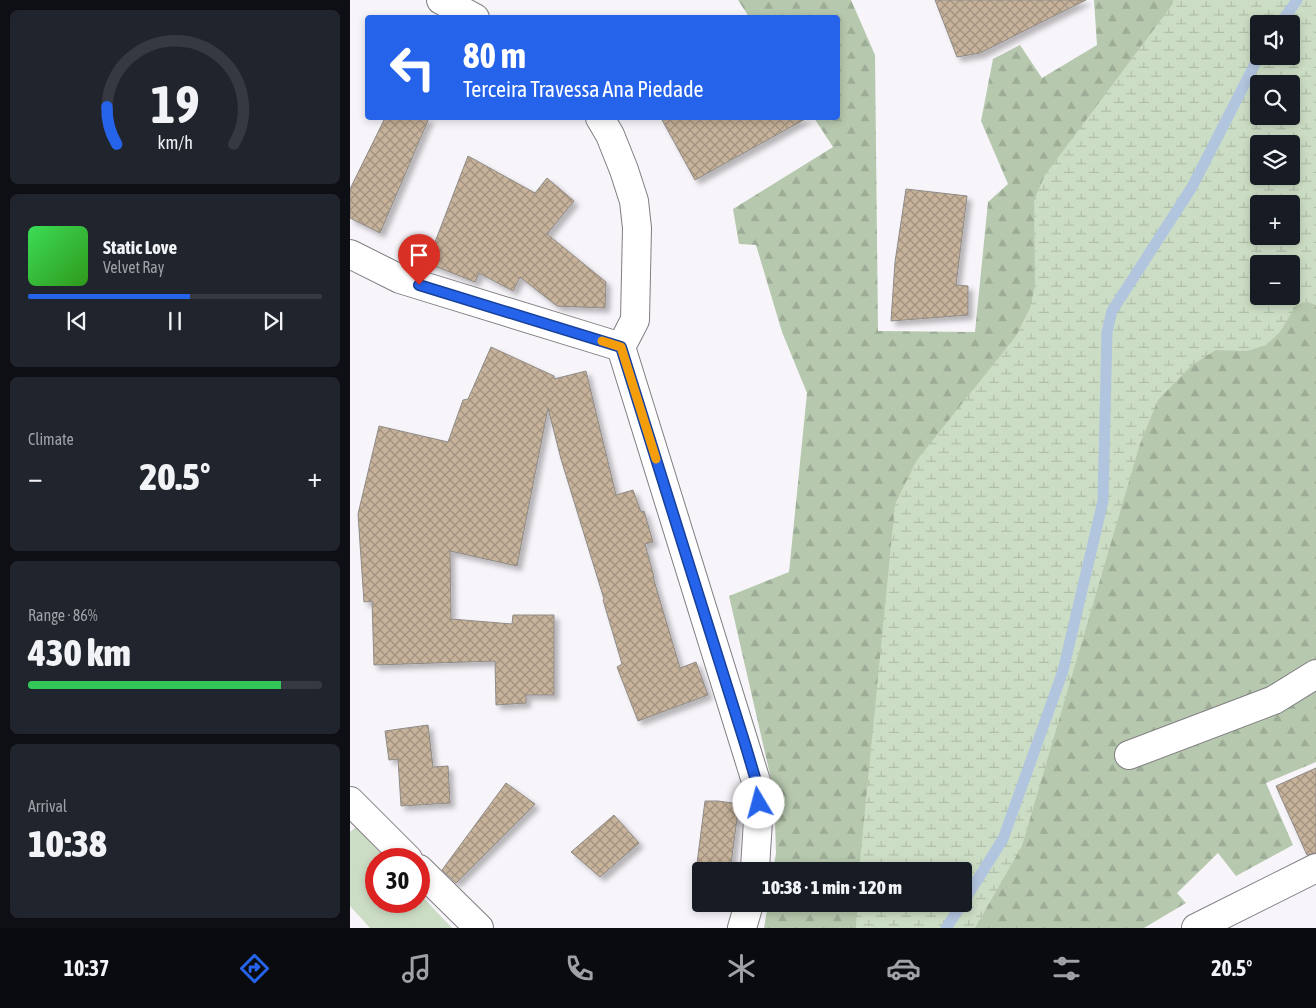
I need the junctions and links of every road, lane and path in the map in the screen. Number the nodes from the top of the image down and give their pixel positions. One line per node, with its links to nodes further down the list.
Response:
1 (441, 0): 2 (street)
2 (469, 15)
3 (601, 120): 5 (street)
4 (350, 254): 5 (street)
5 (621, 347): 10 (street)
6 (1316, 674): 7 (street)
7 (1129, 755)
8 (350, 801): 9 (street)
9 (397, 848)
10 (755, 862)
11 (1316, 868): 16 (street)
12 (430, 880): 14 (street)
13 (747, 912): 15 (street)
14 (479, 928)
15 (742, 928)
16 (1196, 928)

